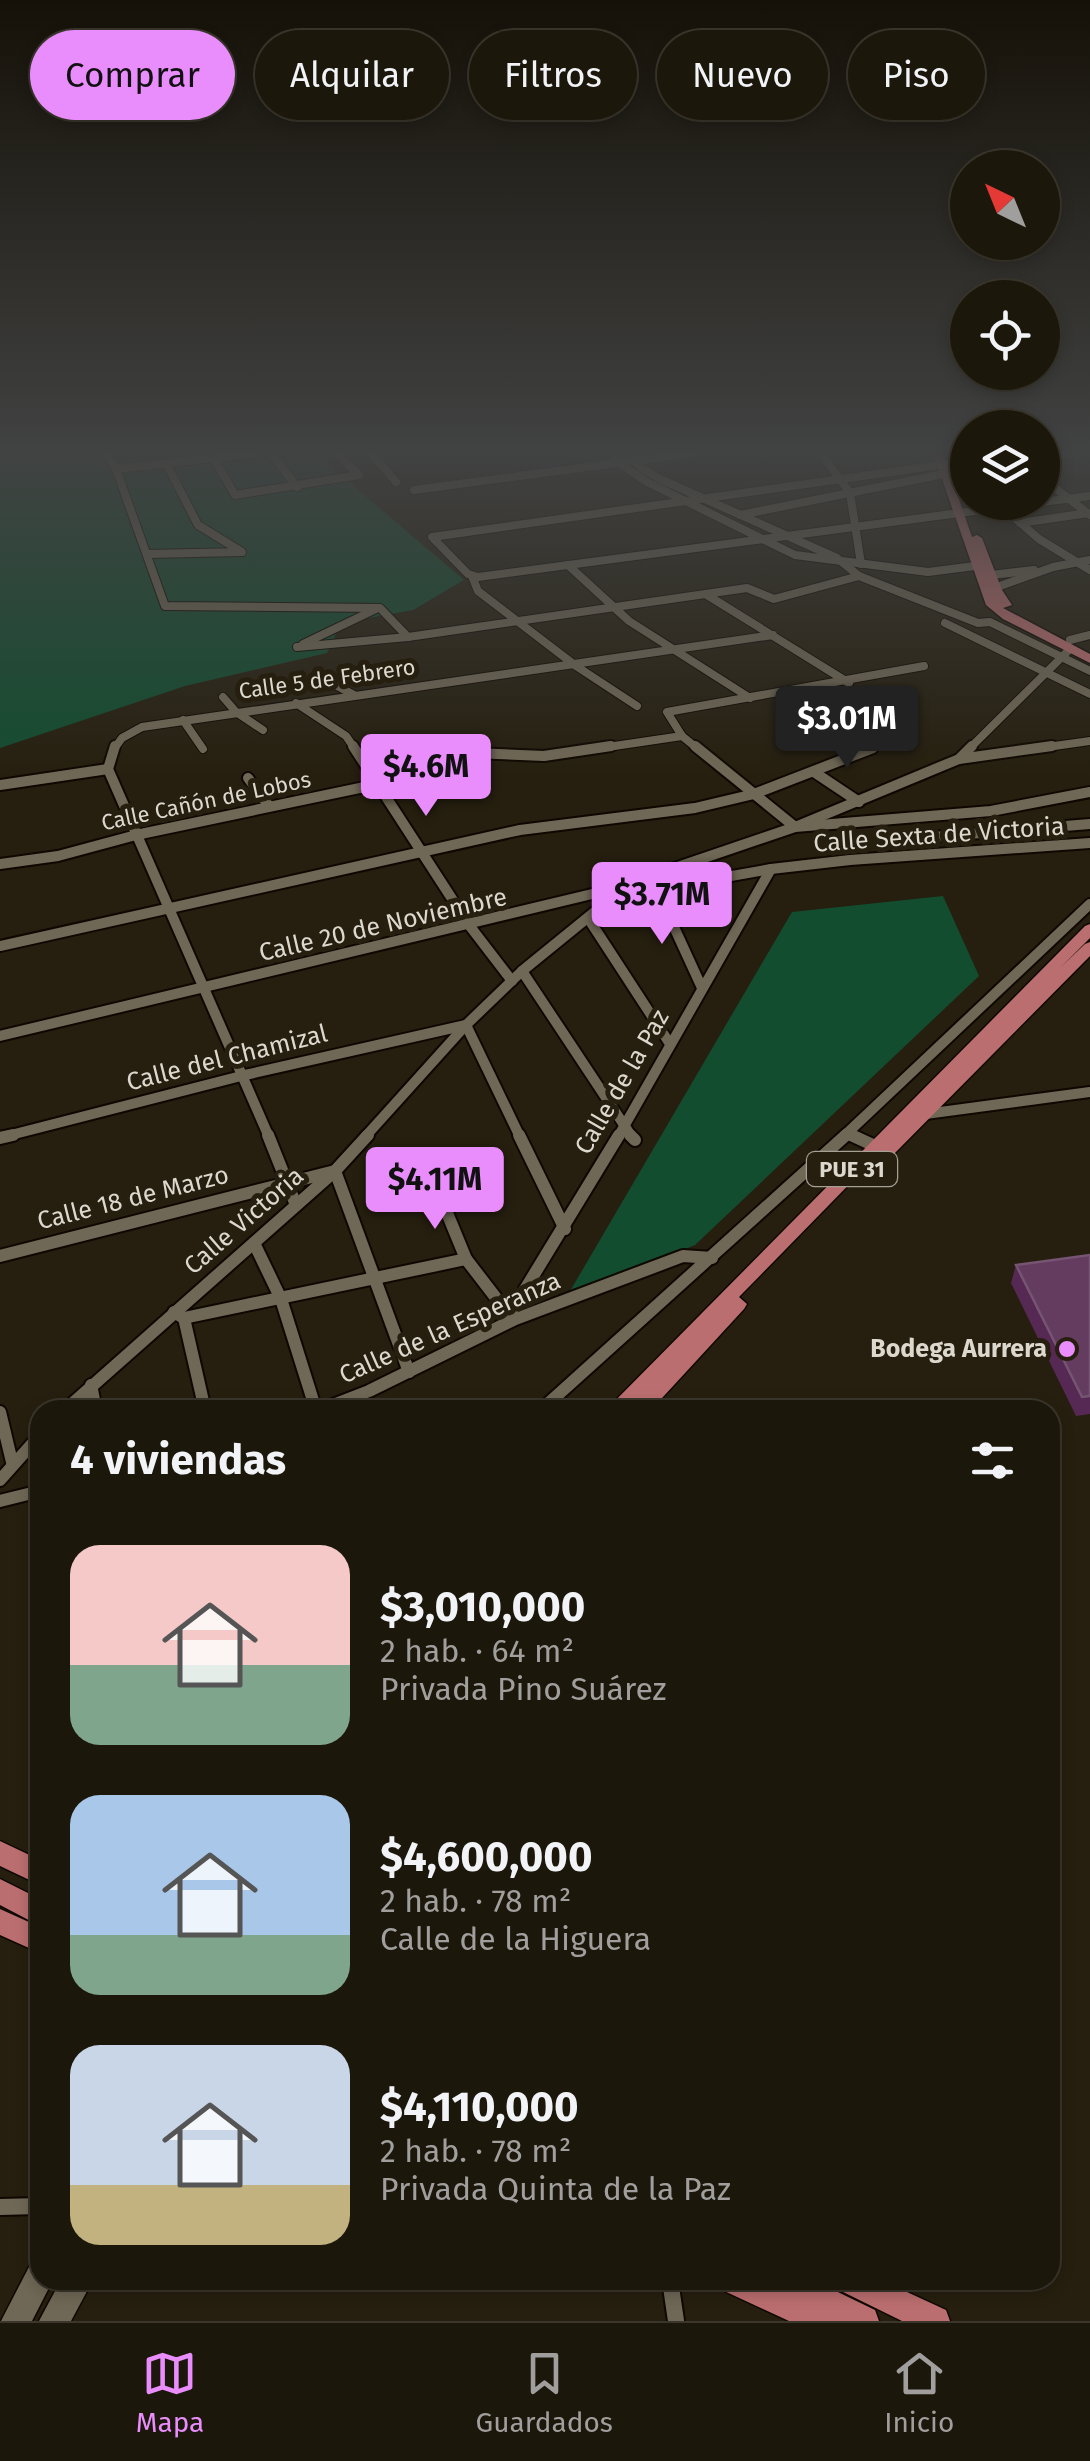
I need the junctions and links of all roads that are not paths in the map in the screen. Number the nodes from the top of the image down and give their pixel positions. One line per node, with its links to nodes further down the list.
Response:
1 (150, 561): 21 (street)
2 (457, 561): 16 (street)
3 (587, 561): 11 (street)
4 (837, 561): 10 (street)
5 (843, 561): 10 (street)
6 (974, 561): 15 (main road)
7 (986, 561): 18 (main road)
8 (1079, 561): 9 (street)
9 (1074, 562): 13 (street); 14 (street)
10 (847, 563): 12 (street); 17 (street)
11 (568, 564): 16 (street); 22 (street)
12 (861, 564): 15 (street)
13 (1053, 568): 18 (street); 19 (street)
14 (1090, 570)
15 (977, 571): 18 (street); 19 (main road)
16 (472, 576): 24 (street)
17 (859, 576): 20 (street); 25 (street)
18 (993, 576): 19 (main road)
19 (989, 590): 23 (main road)
20 (706, 594): 22 (street); 27 (street)
21 (380, 608): 29 (street); 29 (street)
22 (614, 608): 24 (street); 31 (street)
23 (1013, 616): 25 (street); 30 (main road)
24 (516, 621): 29 (street); 34 (street)
25 (990, 622): 30 (street)
26 (944, 623): 37 (street)
27 (773, 635): 31 (street, Calle 5 de Febrero); 39 (street)
28 (1090, 635): 30 (street)
29 (408, 637)
30 (1067, 648): 32 (main road); 33 (main road); 36 (street); 37 (street, Calle 20 de Noviembre)
31 (679, 650): 34 (street, Calle 5 de Febrero); 43 (street)
32 (1090, 650)
33 (1090, 659)
34 (576, 666): 41 (street, Calle 5 de Febrero); 45 (street)
35 (924, 666): 39 (street)
36 (1090, 671)
37 (1046, 674): 40 (street); 53 (street, Calle 20 de Noviembre)
38 (330, 682): 41 (street)
39 (848, 682): 43 (street)
40 (1090, 694)
41 (354, 695): 44 (street, Calle 5 de Febrero)
42 (223, 697): 46 (street)
43 (750, 698): 49 (street)
44 (296, 703): 46 (street, Calle 5 de Febrero); 59 (street)
45 (637, 706)
46 (236, 712): 47 (street, Calle 5 de Febrero); 48 (street)
47 (183, 720): 52 (street); 54 (street, Calle 5 de Febrero)
48 (263, 730)
49 (682, 736): 57 (street); 62 (street)
50 (1090, 741): 53 (street)
51 (874, 748): 56 (street)
52 (204, 749)
53 (959, 759): 63 (street, Calle 20 de Noviembre)
54 (108, 768): 60 (street); 67 (street)
55 (436, 772): 57 (street, Calle Cañón de Lobos)
56 (814, 772): 62 (street); 63 (street)
57 (422, 775): 59 (street, Calle Cañón de Lobos)
58 (248, 778): 64 (street)
59 (380, 784): 64 (street, Calle Cañón de Lobos); 70 (street)
60 (0, 785)
61 (1090, 792): 66 (street)
62 (754, 794): 66 (street); 70 (street)
63 (858, 802): 66 (street, Calle 20 de Noviembre)
64 (269, 806): 67 (street, Calle Cañón de Lobos)
65 (1090, 824): 68 (street)
66 (795, 827): 74 (street, Calle 20 de Noviembre)
67 (136, 834): 71 (street, Calle Cañón de Lobos); 76 (street)
68 (908, 840)
69 (1090, 844): 72 (street, Calle Sexta de Victoria)
70 (425, 852): 76 (street); 78 (street)
71 (0, 864)
72 (771, 869): 73 (street, Calle Sexta de Victoria); 85 (street, Calle de la Paz)
73 (656, 890): 74 (street, Calle Sexta de Victoria); 85 (street)
74 (613, 893): 77 (street, Calle Victoria); 78 (street, Calle 20 de Noviembre)
75 (1090, 904): 93 (street)
76 (170, 905): 80 (street); 84 (street)
77 (588, 918): 82 (street, Calle Victoria); 88 (street)
78 (469, 925): 83 (street); 84 (street, Calle 20 de Noviembre)
79 (1090, 929): 91 (main road, PUE 31)
80 (0, 946)
81 (1090, 948): 91 (main road, PUE 31)
82 (522, 970): 83 (street, Calle Victoria); 92 (street)
83 (512, 980): 86 (street, Calle Victoria)
84 (204, 987): 87 (street, Calle 20 de Noviembre); 89 (street)
85 (702, 988): 88 (street, Calle de la Paz)
86 (466, 1025): 89 (street, Calle del Chamizal); 97 (street, Calle Victoria); 101 (street)
87 (0, 1036)
88 (670, 1044): 92 (street, Calle de la Paz)
89 (245, 1075): 94 (street, Calle del Chamizal); 98 (street)
90 (1090, 1092): 91 (street)
91 (916, 1114): 96 (main road, PUE 31); 119 (main road, PUE 31)
92 (622, 1126): 95 (street); 101 (street, Calle de la Paz)
93 (847, 1133): 96 (street); 104 (street)
94 (0, 1138)
95 (635, 1140)
96 (875, 1146): 118 (main road, PUE 31)
97 (335, 1171): 98 (street, Calle 18 de Marzo); 100 (street, Calle Victoria); 106 (street)
98 (288, 1182): 100 (street); 103 (street, Calle 18 de Marzo)
99 (438, 1192): 105 (street)
100 (296, 1205): 102 (street, Calle Victoria)
101 (565, 1228): 109 (street, Calle de la Paz)
102 (254, 1243): 107 (street); 108 (street, Calle Victoria)
103 (0, 1256)
104 (712, 1258): 109 (street, Calle de la Esperanza); 117 (street)
105 (466, 1260): 106 (street); 109 (street)
106 (376, 1280): 107 (street); 110 (street)
107 (280, 1299): 108 (street); 115 (street)
108 (179, 1315): 111 (street, Calle Victoria); 114 (street)
109 (511, 1317): 110 (street, Calle de la Esperanza)
110 (410, 1372): 116 (street, Calle de la Esperanza)
111 (91, 1385): 112 (street, Calle Victoria); 113 (street)
112 (75, 1400)
113 (94, 1400)
114 (203, 1400)
115 (315, 1400)
116 (342, 1400)
117 (552, 1400)
118 (626, 1400)
119 (648, 1400)
120 (0, 1412): 122 (street)
121 (30, 1444): 122 (street)
122 (12, 1462): 123 (street)
123 (0, 1480)
124 (30, 1493): 125 (street)
125 (0, 1501)
126 (0, 1853): 127 (main road)
127 (30, 1868)
128 (0, 1891): 129 (main road)
129 (30, 1908)
130 (0, 1922): 131 (main road)
131 (30, 1936)
132 (30, 2206): 133 (street)
133 (0, 2207)
134 (32, 2290): 141 (main road)
135 (72, 2290): 142 (main road)
136 (671, 2290): 143 (street)
137 (754, 2290): 140 (main road)
138 (801, 2290): 140 (main road)
139 (870, 2290): 144 (main road)
140 (854, 2316)
141 (16, 2321)
142 (54, 2321)
143 (676, 2321)
144 (935, 2321)

